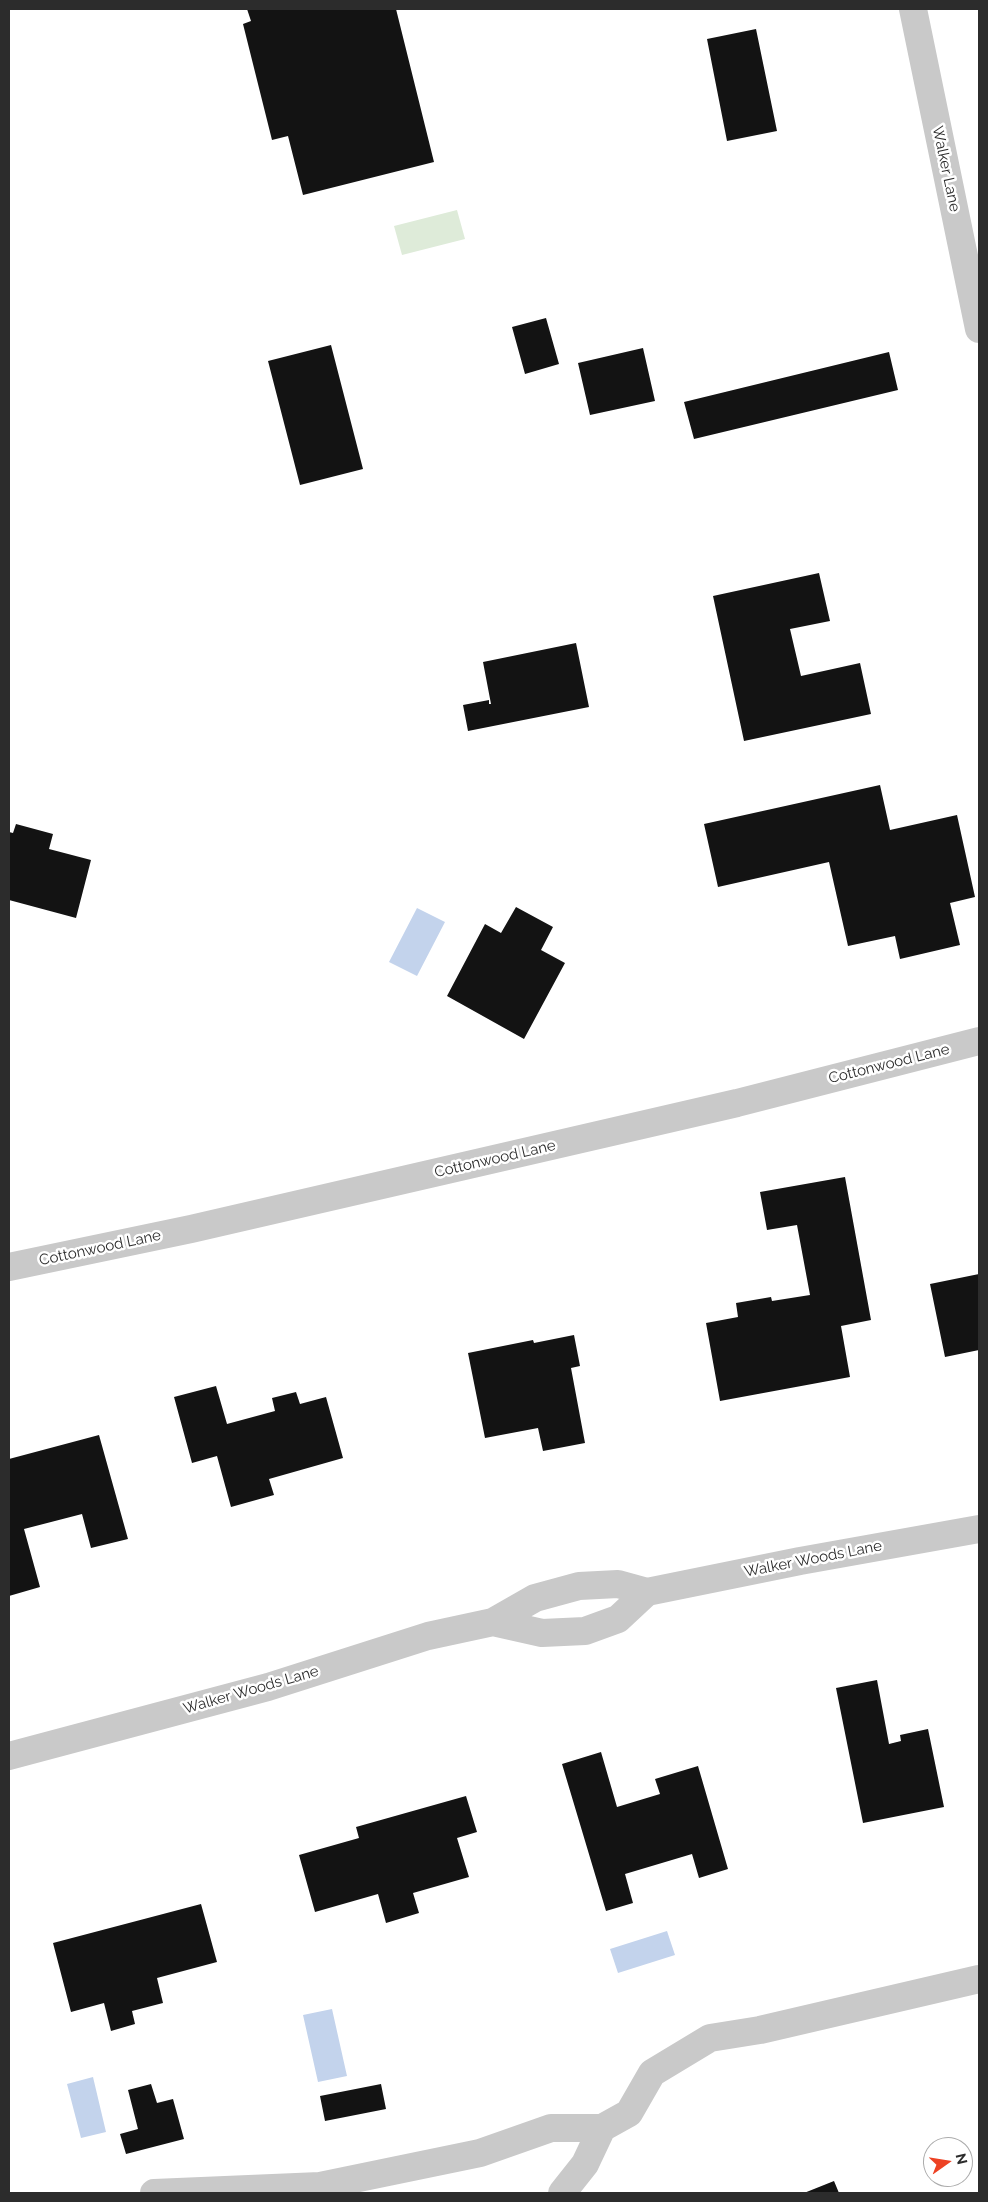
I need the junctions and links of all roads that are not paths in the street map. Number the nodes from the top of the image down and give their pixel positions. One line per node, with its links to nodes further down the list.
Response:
1 (913, 9): 2 (street, Walker Lane)
2 (979, 329)
3 (979, 1041): 4 (street, Cottonwood Lane)
4 (9, 1267)
5 (979, 1529): 6 (street, Walker Woods Lane)
6 (647, 1592): 7 (street, Walker Woods Lane); 7 (street, Walker Woods Lane)
7 (493, 1622): 8 (street, Walker Woods Lane)
8 (9, 1756)
9 (979, 1979): 10 (street)
10 (602, 2128): 11 (street); 12 (street)
11 (154, 2193)
12 (562, 2193)

